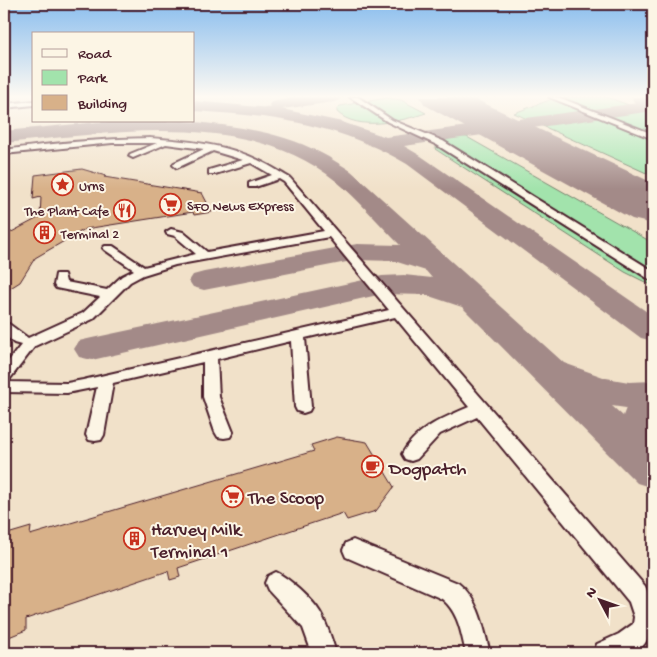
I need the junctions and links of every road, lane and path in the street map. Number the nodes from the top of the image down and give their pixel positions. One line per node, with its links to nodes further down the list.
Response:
1 (405, 128): 18 (lane)
2 (629, 128): 3 (lane)
3 (653, 137)
4 (166, 142): 5 (lane); 6 (lane); 7 (lane)
5 (212, 148): 8 (lane); 9 (lane)
6 (4, 152)
7 (133, 156)
8 (251, 160): 10 (lane); 11 (lane)
9 (177, 165)
10 (212, 172)
11 (281, 175): 12 (lane); 14 (lane)
12 (252, 185)
13 (171, 232): 16 (lane)
14 (332, 233): 16 (lane); 21 (lane)
15 (109, 248): 17 (lane)
16 (204, 256): 17 (lane)
17 (143, 270): 20 (lane)
18 (653, 276)
19 (60, 277): 20 (lane)
20 (111, 295): 24 (lane)
21 (399, 312): 23 (lane); 30 (lane)
22 (4, 327): 24 (lane)
23 (298, 336): 25 (lane); 29 (lane)
24 (29, 343): 26 (lane)
25 (210, 356): 27 (lane); 31 (lane)
26 (4, 376)
27 (106, 381): 28 (lane); 32 (lane)
28 (4, 387)
29 (303, 407)
30 (481, 409): 33 (lane); 38 (lane)
31 (224, 432)
32 (94, 435)
33 (411, 454)
34 (354, 550): 37 (lane)
35 (276, 583): 36 (lane)
36 (324, 653)
37 (478, 653)
38 (606, 653)

